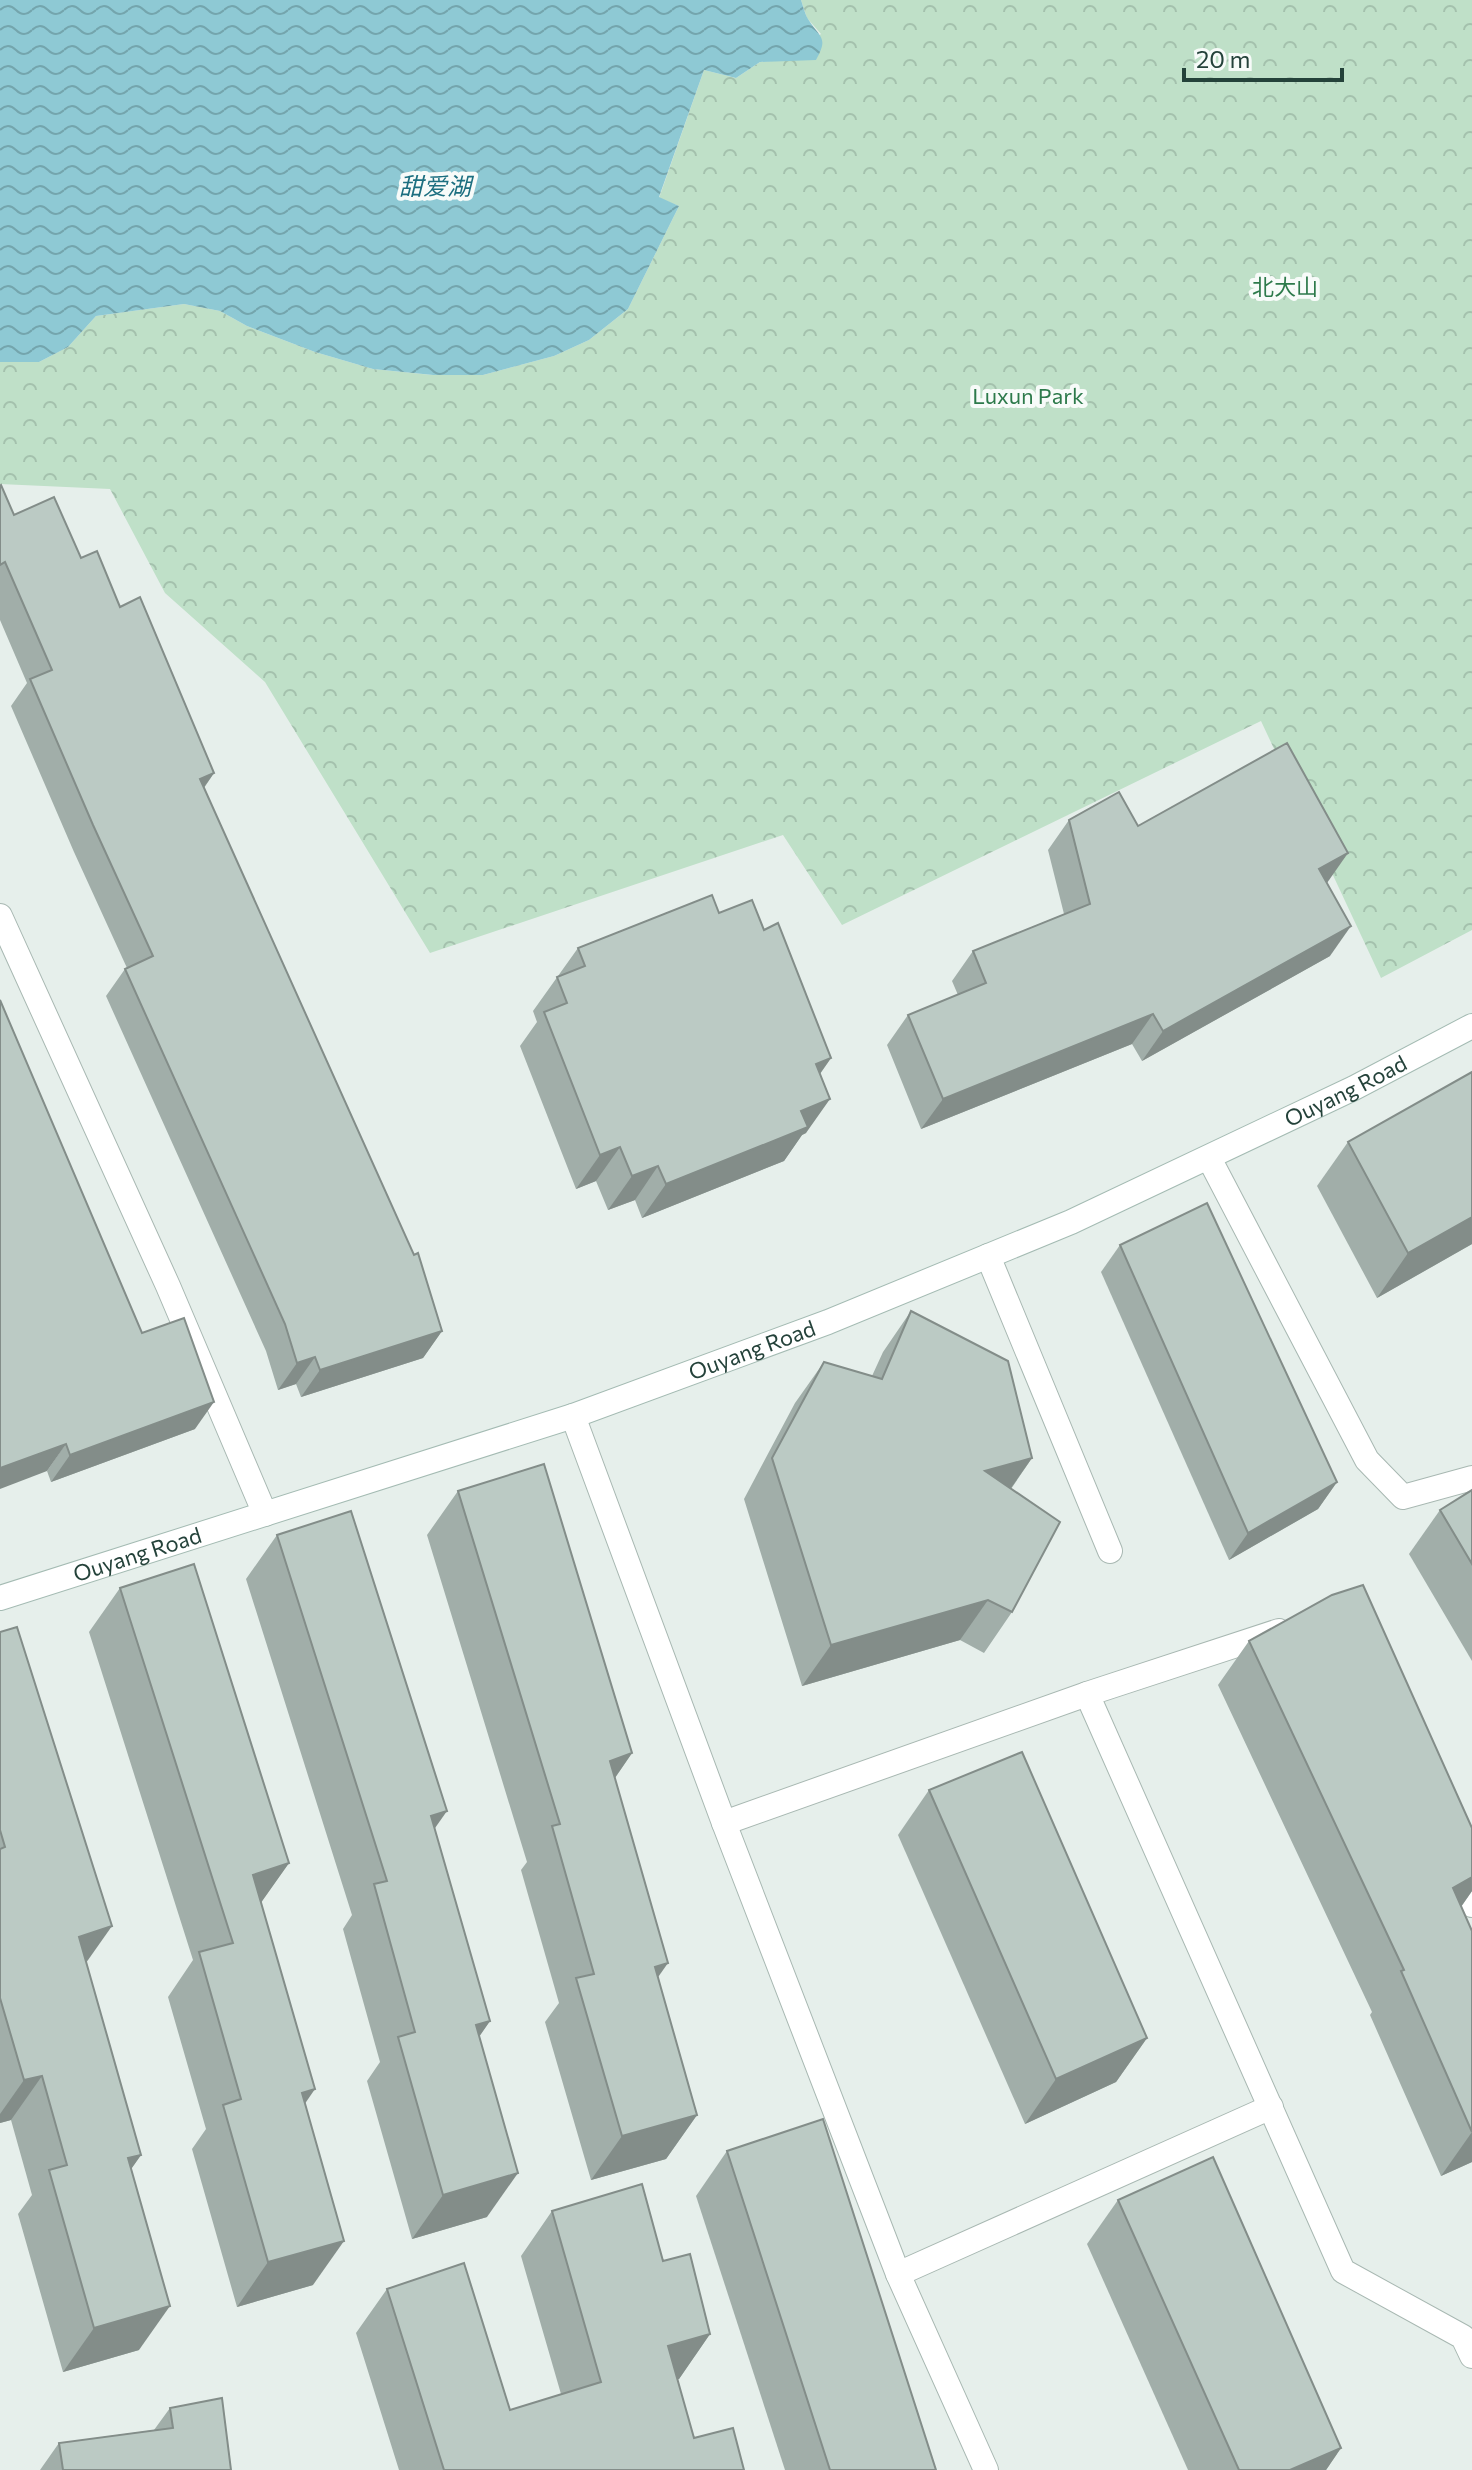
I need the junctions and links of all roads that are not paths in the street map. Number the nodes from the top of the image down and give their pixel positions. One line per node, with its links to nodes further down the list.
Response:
1 (0, 916): 7 (street)
2 (1472, 1026): 3 (street, Ouyang Road)
3 (1209, 1158): 4 (street, Ouyang Road); 6 (street)
4 (988, 1256): 5 (street, Ouyang Road); 8 (street)
5 (573, 1416): 7 (street, Ouyang Road); 12 (street)
6 (1472, 1478)
7 (265, 1514): 9 (street, Ouyang Road)
8 (1110, 1551)
9 (0, 1598)
10 (1295, 1626): 11 (street)
11 (1087, 1694): 12 (street); 15 (street)
12 (724, 1823): 16 (street)
13 (1447, 1849): 14 (street)
14 (1472, 1905)
15 (1271, 2107): 16 (street); 17 (street)
16 (898, 2274): 18 (street)
17 (1472, 2356)
18 (986, 2470)

